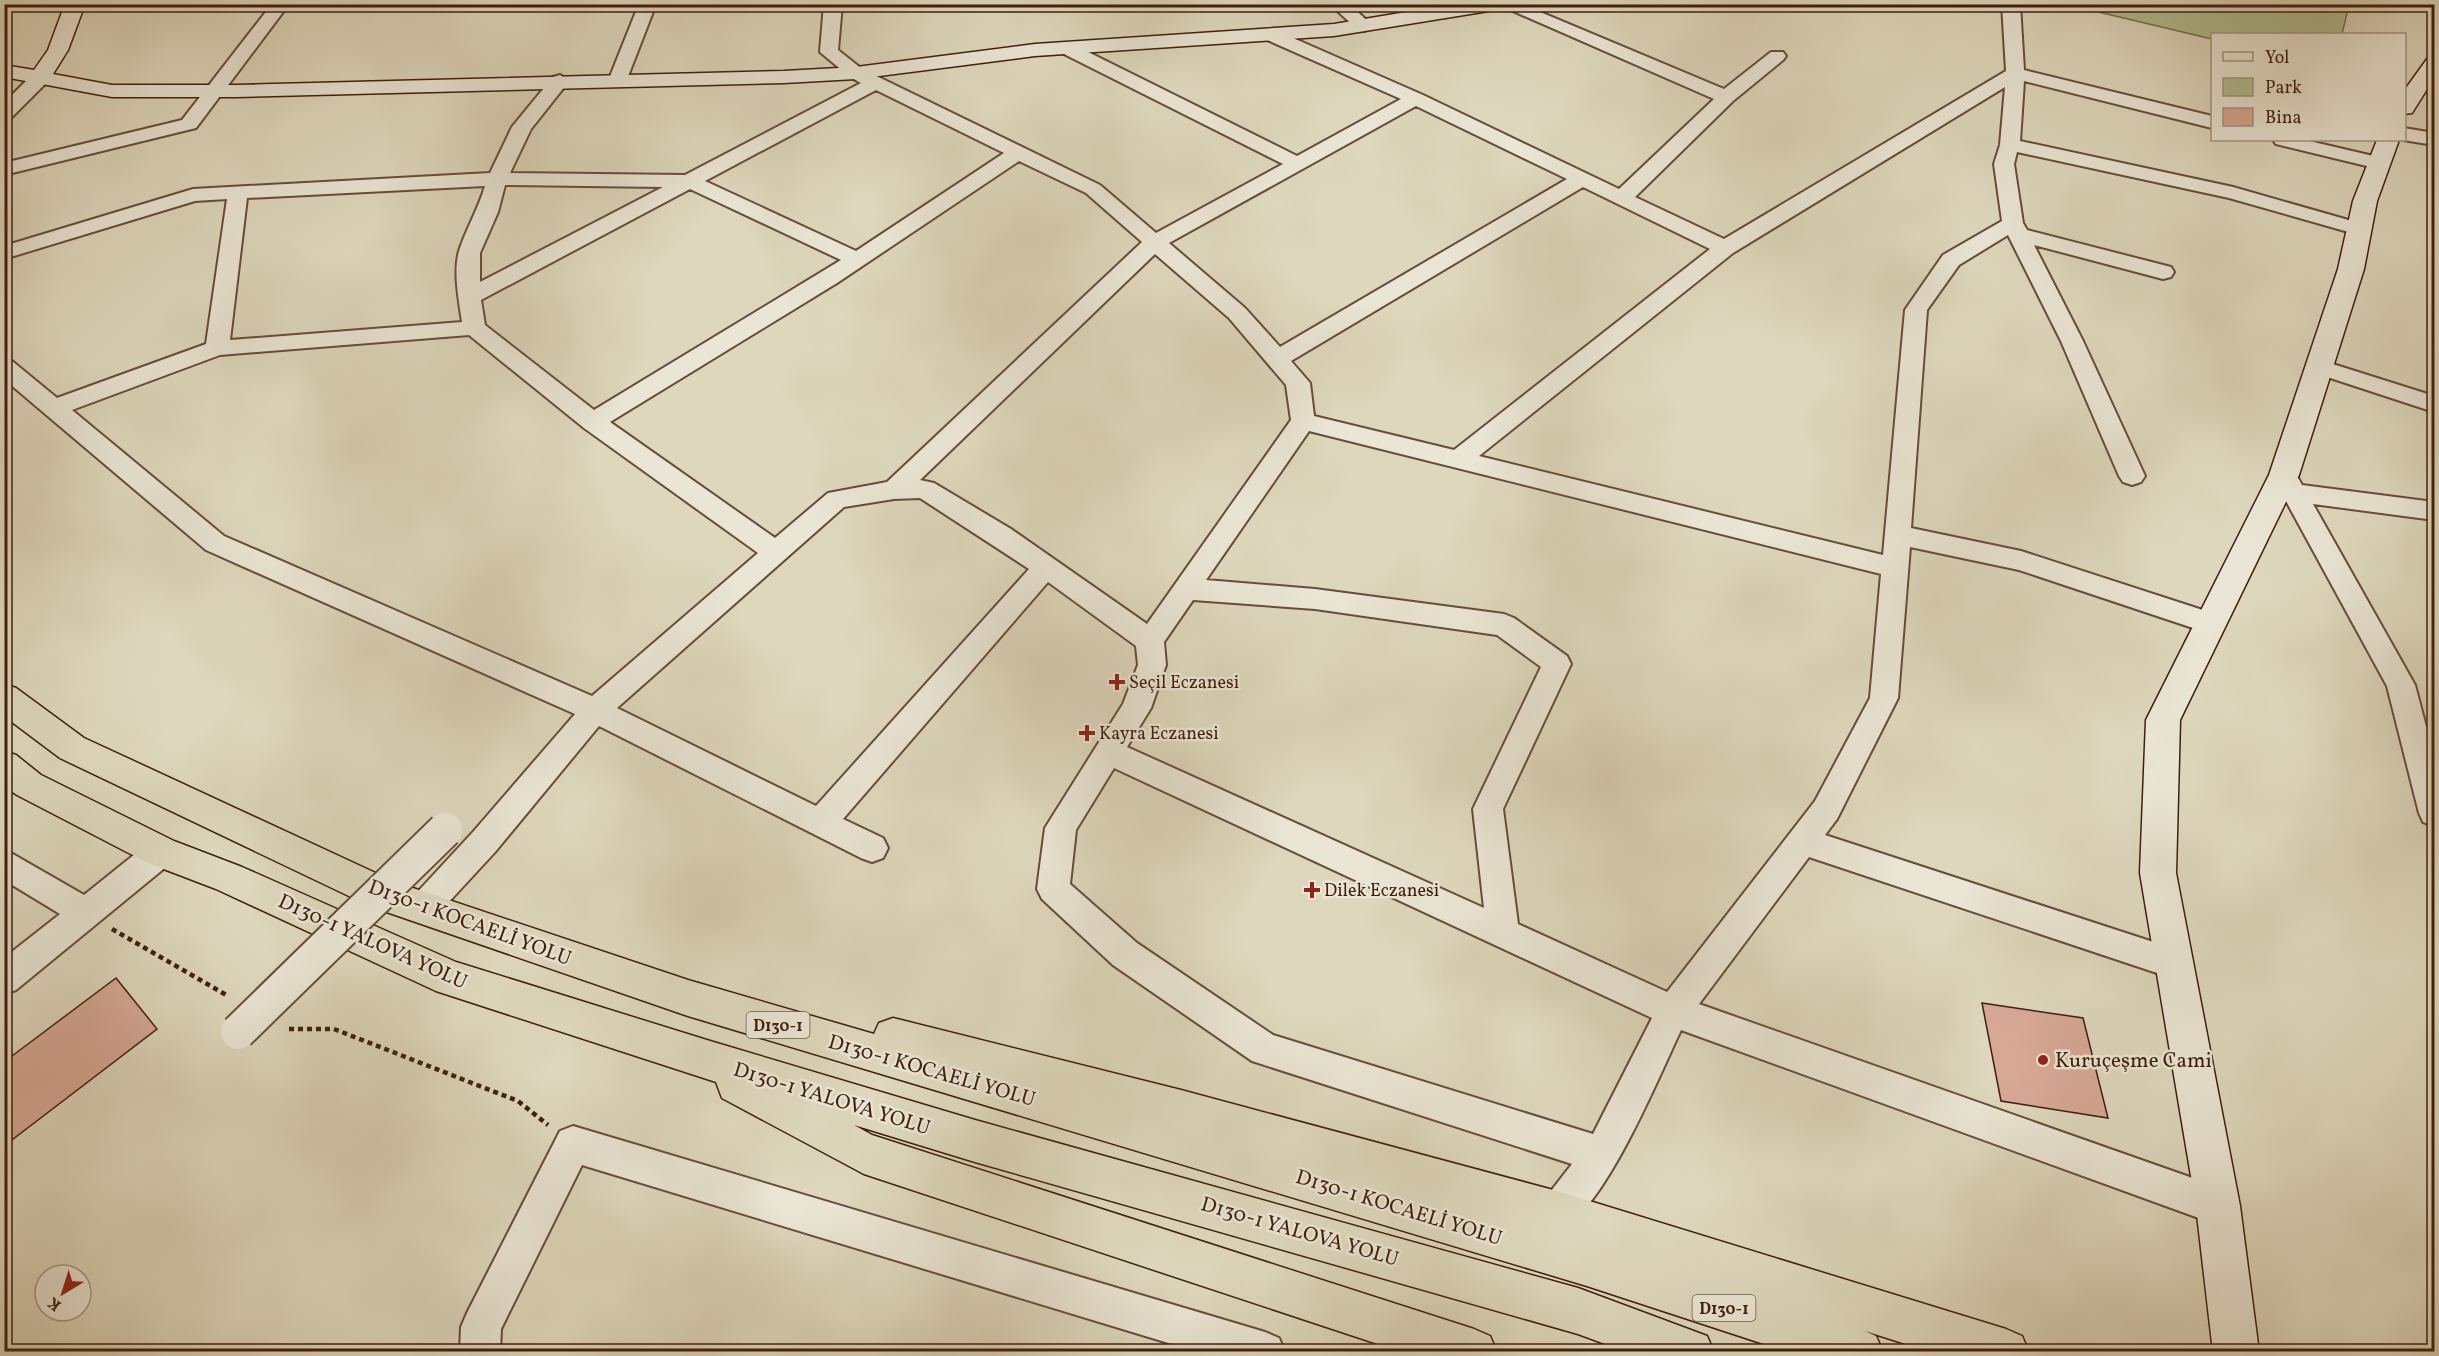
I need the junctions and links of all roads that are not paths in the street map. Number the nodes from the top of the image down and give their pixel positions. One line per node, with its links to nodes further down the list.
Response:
1 (75, 4): 16 (street)
2 (281, 4): 20 (street)
3 (648, 4): 18 (street)
4 (833, 4): 17 (street)
5 (1338, 4): 9 (street)
6 (1495, 4): 9 (street)
7 (1505, 4): 21 (street)
8 (2011, 4): 15 (street)
9 (1364, 26): 10 (street)
10 (1272, 35): 11 (street); 22 (street)
11 (1066, 48): 17 (street); 32 (street)
12 (1777, 56): 21 (street)
13 (2434, 63): 23 (street)
14 (4, 71): 16 (street)
15 (2015, 73): 25 (street); 29 (street); 42 (street)
16 (40, 78): 20 (street); 24 (street)
17 (866, 78): 18 (street); 31 (street); 36 (street)
18 (618, 79): 19 (street)
19 (560, 81): 20 (street); 35 (street)
20 (215, 91): 33 (street)
21 (1726, 97): 38 (street)
22 (1416, 99): 32 (street); 34 (street)
23 (2406, 105)
24 (4, 114)
25 (2211, 122)
26 (2406, 134): 27 (street)
27 (2434, 140)
28 (2292, 141): 30 (street)
29 (2010, 144): 39 (street); 40 (street)
30 (2383, 151): 40 (street)
31 (1019, 152): 41 (street); 44 (street)
32 (1298, 164): 41 (street)
33 (4, 169)
34 (1582, 178): 38 (street); 49 (street)
35 (496, 179): 36 (street); 37 (street); 46 (street)
36 (690, 181): 44 (street); 46 (street)
37 (238, 192): 43 (street); 48 (street)
38 (1622, 198): 42 (street)
39 (2016, 229): 45 (street); 57 (street); 61 (street)
40 (2359, 229): 51 (street)
41 (1155, 242): 49 (street); 59 (street)
42 (1725, 248): 56 (street)
43 (4, 252)
44 (856, 260): 55 (street)
45 (2163, 272)
46 (469, 297): 47 (street)
47 (474, 328): 48 (street); 55 (street)
48 (217, 348): 53 (street)
49 (1277, 359): 54 (street)
50 (4, 366): 53 (street)
51 (2319, 367): 52 (street); 58 (street)
52 (2434, 404)
53 (54, 408): 69 (street)
54 (1303, 421): 56 (street); 65 (street)
55 (593, 422): 62 (street)
56 (1458, 460): 64 (street)
57 (2132, 476)
58 (2285, 486): 60 (street); 66 (street); 72 (street)
59 (894, 490): 62 (street); 63 (street)
60 (2434, 511)
61 (1898, 535): 64 (street); 66 (street)
62 (775, 551): 69 (street)
63 (1046, 567): 67 (street); 73 (street)
64 (1895, 568): 75 (street)
65 (1186, 589): 67 (street); 81 (street)
66 (2211, 623): 82 (street)
67 (1150, 641): 70 (street)
68 (4, 697): 79 (highway, D130-1 KOCAELİ YOLU / D130-1)
69 (595, 710): 73 (street); 79 (street)
70 (1109, 752): 81 (street); 88 (street)
71 (4, 765): 77 (highway, D130-1 YALOVA YOLU)
72 (2434, 813)
73 (820, 823): 76 (street)
74 (445, 830): 86 (street, bridge)
75 (1801, 841): 82 (street); 85 (street)
76 (872, 848)
77 (161, 852): 80 (street); 87 (highway, D130-1 YALOVA YOLU)
78 (4, 863): 80 (street)
79 (423, 908): 84 (highway, D130-1 KOCAELİ YOLU / D130-1)
80 (86, 913): 83 (street)
81 (1503, 933): 85 (street)
82 (2175, 964): 89 (street)
83 (4, 979)
84 (688, 998): 90 (highway); 96 (highway, D130-1 KOCAELİ YOLU / D130-1)
85 (1673, 1011): 88 (street); 89 (street)
86 (238, 1017)
87 (672, 1048): 94 (highway); 95 (highway, D130-1 YALOVA YOLU)
88 (1602, 1155): 90 (street)
89 (2218, 1206): 97 (street)
90 (1557, 1213): 91 (highway)
91 (1993, 1349)
92 (480, 1352): 93 (street)
93 (1265, 1352)
94 (1474, 1352)
95 (1691, 1352)
96 (1860, 1352)
97 (2236, 1352)

